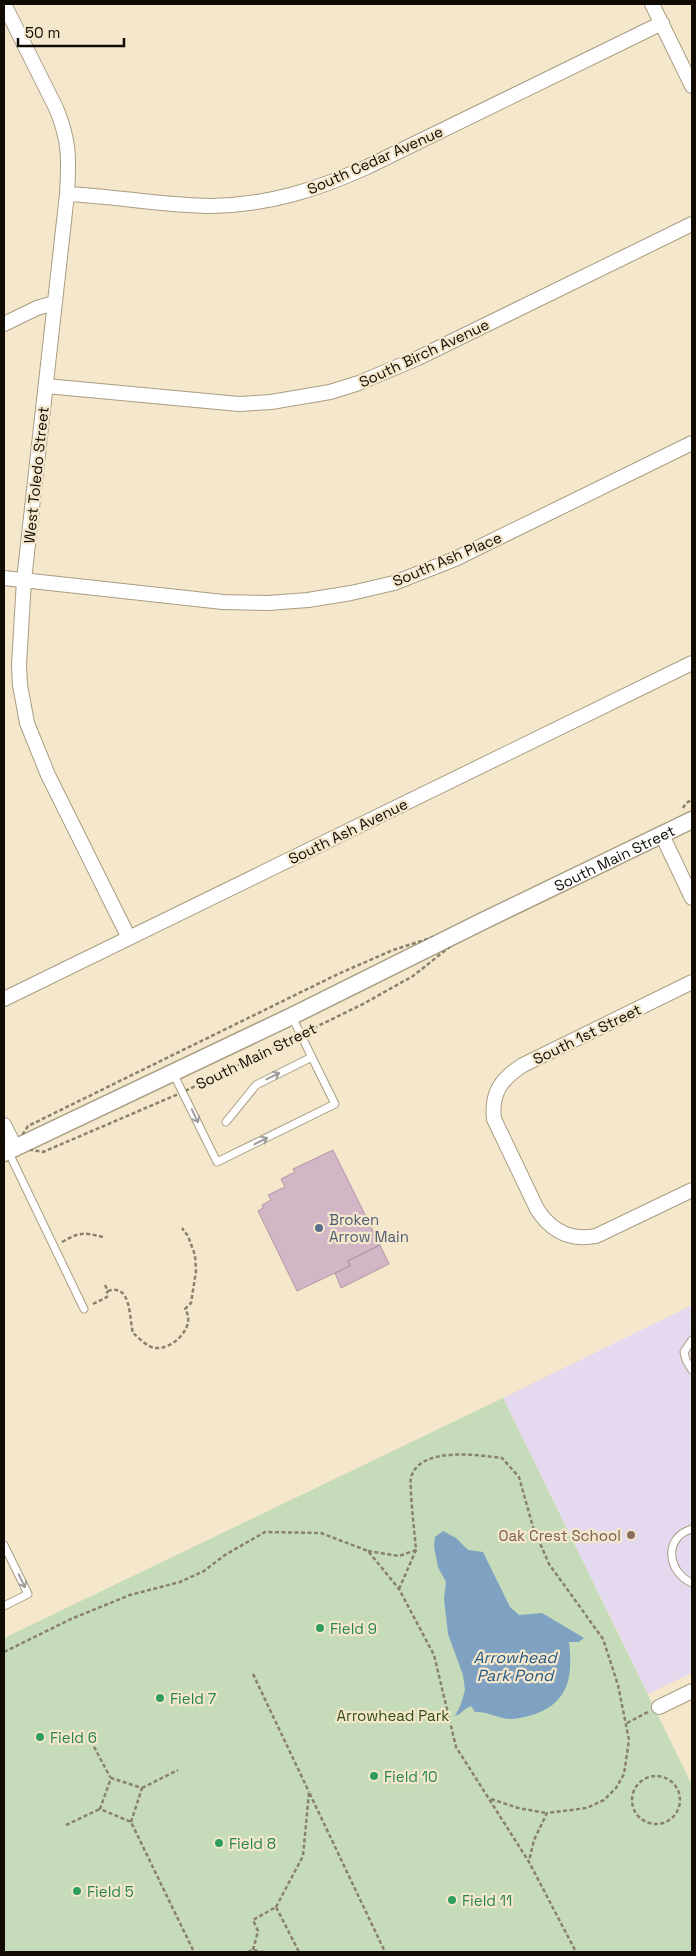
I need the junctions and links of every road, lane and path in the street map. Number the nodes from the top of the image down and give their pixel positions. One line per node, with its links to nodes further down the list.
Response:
1 (4, 4): 5 (street, West Toledo Street)
2 (652, 4): 3 (street)
3 (662, 23): 4 (street); 5 (street, South Cedar Avenue)
4 (692, 86)
5 (67, 194): 7 (street, West Toledo Street)
6 (692, 224): 9 (street, South Birch Avenue)
7 (54, 303): 8 (street); 9 (street, West Toledo Street)
8 (4, 324)
9 (46, 386): 12 (street, West Toledo Street)
10 (692, 443): 12 (street, South Ash Place)
11 (4, 578): 12 (street, South Ash Place)
12 (24, 580): 18 (street, West Toledo Street)
13 (692, 663): 18 (street, South Ash Avenue)
14 (692, 820): 15 (street, South Main Street)
15 (662, 835): 16 (street); 17 (street, South Main Street)
16 (692, 898)
17 (481, 922): 21 (street, South Main Street); 22 (path, South Main Street)
18 (130, 938): 20 (street, South Ash Avenue)
19 (692, 982): 29 (street, South 1st Street)
20 (4, 1000)
21 (292, 1016): 22 (lane); 24 (street, South Main Street)
22 (301, 1034): 23 (lane); 25 (path, South Main Street)
23 (312, 1057): 25 (lane, one-way to 23); 26 (lane, one-way to 23)
24 (173, 1072): 25 (lane); 28 (street, South Main Street)
25 (183, 1092): 28 (path, South Main Street)
26 (226, 1122)
27 (4, 1125): 28 (street)
28 (9, 1150): 32 (lane)
29 (692, 1190)
30 (182, 1228): 34 (path)
31 (103, 1237): 32 (path)
32 (54, 1246): 35 (lane)
33 (105, 1284): 34 (path)
34 (108, 1291): 35 (path)
35 (84, 1309)
36 (692, 1340): 37 (lane)
37 (692, 1370)
38 (692, 1529): 42 (lane)
39 (4, 1545): 44 (lane, one-way to 44)
40 (416, 1550): 41 (path); 43 (path); 49 (path)
41 (368, 1551): 43 (path); 45 (path)
42 (692, 1583)
43 (399, 1588): 55 (path)
44 (4, 1606)
45 (4, 1652)
46 (253, 1674): 54 (path)
47 (692, 1691): 48 (street)
48 (659, 1707): 49 (path)
49 (626, 1723): 57 (path)
50 (91, 1742): 52 (path)
51 (178, 1770): 53 (path)
52 (111, 1778): 53 (path); 56 (path)
53 (142, 1788): 59 (path)
54 (309, 1792): 62 (path); 68 (path)
55 (490, 1799): 57 (path); 61 (path)
56 (100, 1809): 59 (path); 60 (path)
57 (547, 1814): 61 (path)
58 (640, 1818): 58 (path)
59 (131, 1822): 64 (path)
60 (66, 1824)
61 (529, 1862): 69 (path)
62 (276, 1907): 63 (path); 67 (path)
63 (252, 1950): 65 (path); 66 (path)
64 (194, 1952)
65 (248, 1952)
66 (263, 1952)
67 (299, 1952)
68 (385, 1952)
69 (576, 1952)

